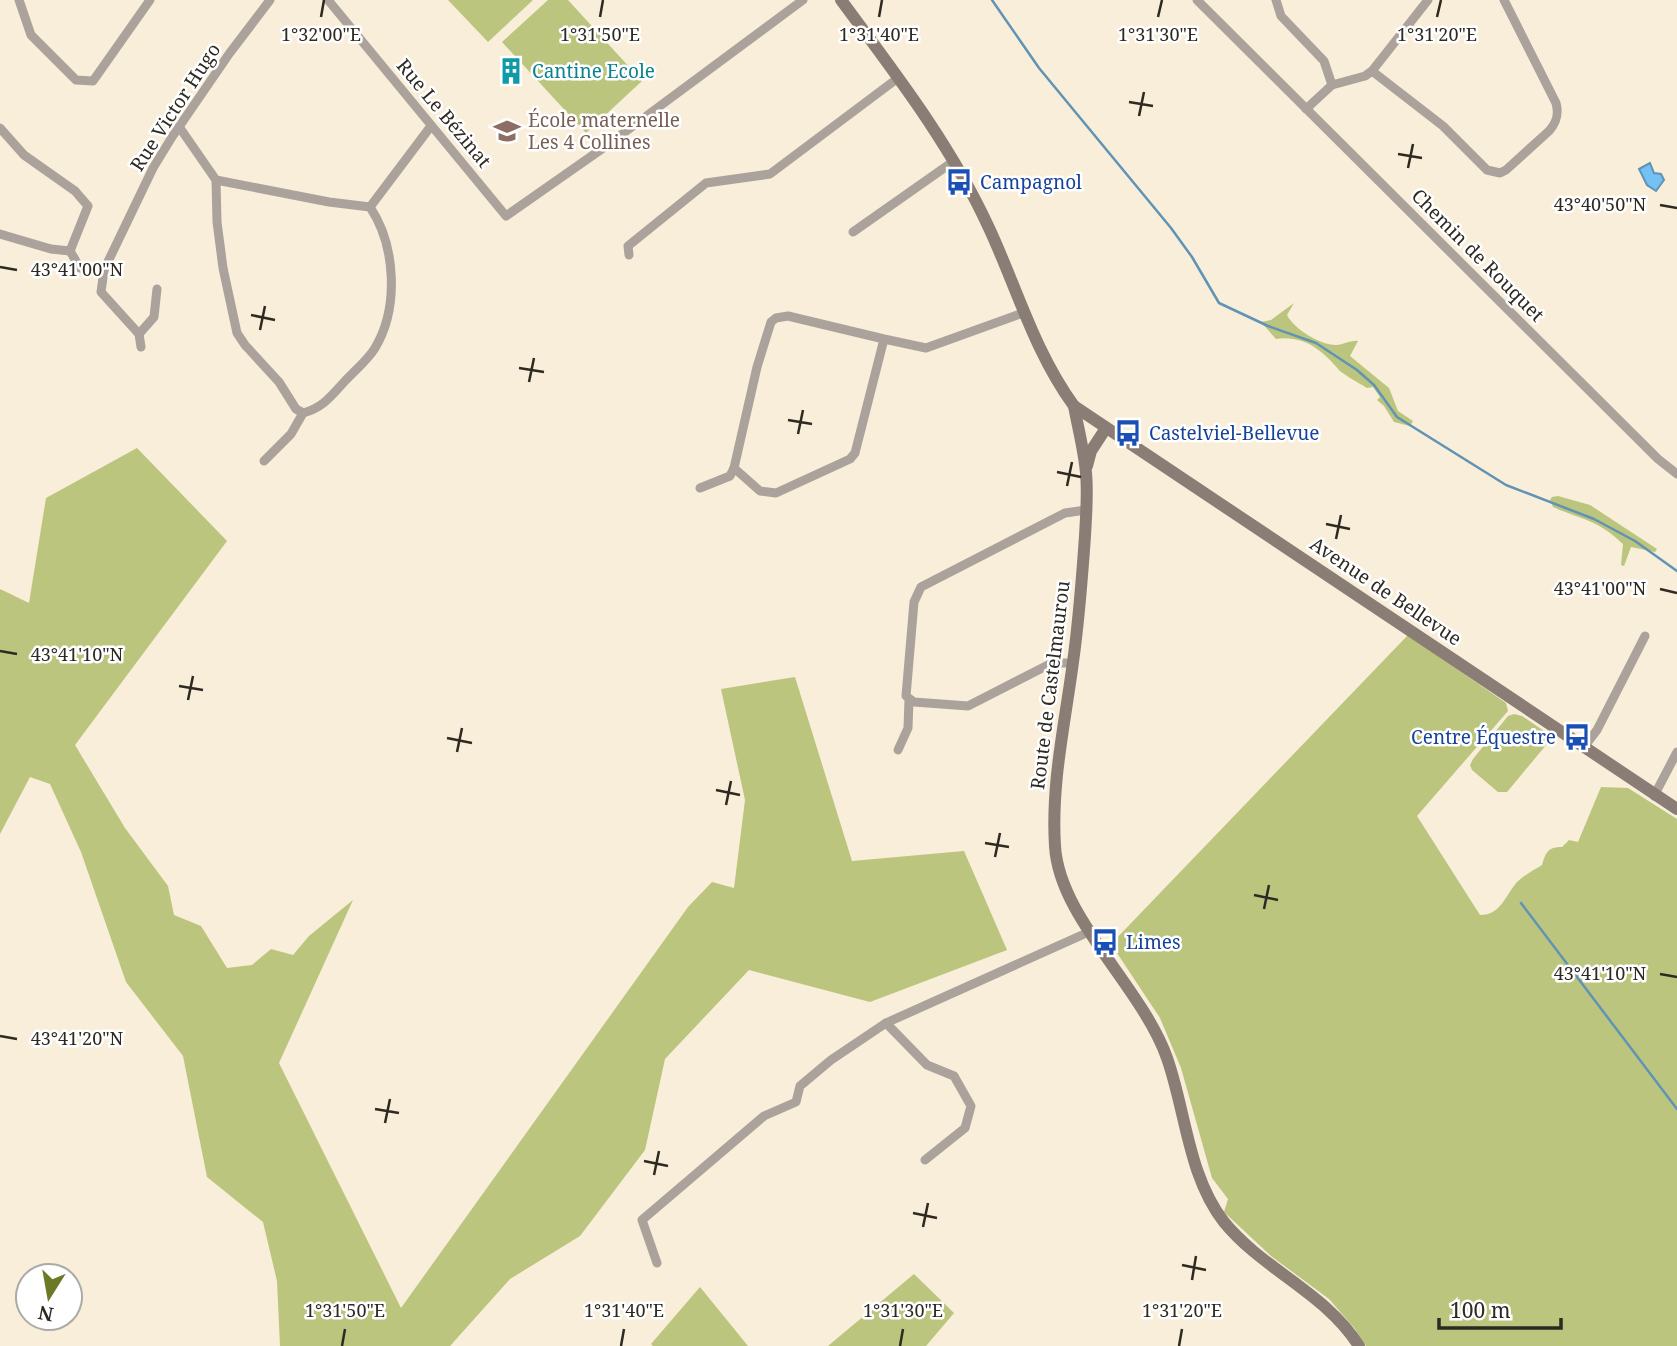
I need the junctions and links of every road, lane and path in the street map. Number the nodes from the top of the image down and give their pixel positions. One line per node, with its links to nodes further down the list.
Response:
1 (19, 0): 2 (street)
2 (150, 0)
3 (270, 0): 16 (street, Rue Victor Hugo)
4 (328, 0): 17 (street, Rue Le Bézinat)
5 (803, 0): 17 (street, Rue Le Bézinat)
6 (841, 0): 12 (street)
7 (1197, 0): 14 (street, Chemin de Rouquet)
8 (1276, 0): 13 (street)
9 (1428, 0): 11 (street)
10 (1503, 0): 11 (street)
11 (1372, 71): 13 (street)
12 (898, 78): 18 (street); 24 (street)
13 (1332, 85): 14 (street)
14 (1306, 109): 39 (street, Chemin de Rouquet)
15 (0, 128): 23 (street)
16 (180, 128): 19 (street); 25 (street, Rue Victor Hugo)
17 (434, 130): 20 (street)
18 (954, 161): 21 (street); 27 (street)
19 (216, 180): 20 (street); 32 (street)
20 (370, 207): 32 (street)
21 (853, 232)
22 (0, 234): 23 (street)
23 (70, 251): 25 (street)
24 (629, 255)
25 (104, 270): 28 (street)
26 (157, 289): 28 (street)
27 (1023, 313): 29 (street); 31 (street)
28 (139, 334): 30 (street)
29 (884, 339): 37 (street); 37 (street)
30 (141, 347)
31 (1074, 405): 33 (street, Avenue de Bellevue); 34 (street, Route de Castelmaurou)
32 (303, 413): 36 (street)
33 (1106, 428): 35 (street, Route de Castelmaurou); 45 (street, Avenue de Bellevue)
34 (1080, 436): 35 (street); 38 (street, Route de Castelmaurou)
35 (1098, 439): 38 (street, Route de Castelmaurou)
36 (264, 461)
37 (734, 468): 40 (street)
38 (1086, 473): 41 (street, Route de Castelmaurou)
39 (1677, 474)
40 (700, 488)
41 (1086, 510): 43 (street, Route de Castelmaurou); 44 (street)
42 (1645, 636): 45 (street)
43 (1073, 663): 44 (street); 50 (street, Route de Castelmaurou)
44 (909, 700): 46 (street)
45 (1584, 747): 48 (street, Avenue de Bellevue)
46 (898, 750)
47 (1677, 752): 48 (street)
48 (1654, 796): 49 (street, Avenue de Bellevue)
49 (1677, 809)
50 (1091, 931): 51 (street); 54 (street, Route de Castelmaurou)
51 (887, 1023): 52 (street); 53 (street)
52 (925, 1160)
53 (657, 1263)
54 (1359, 1346)

